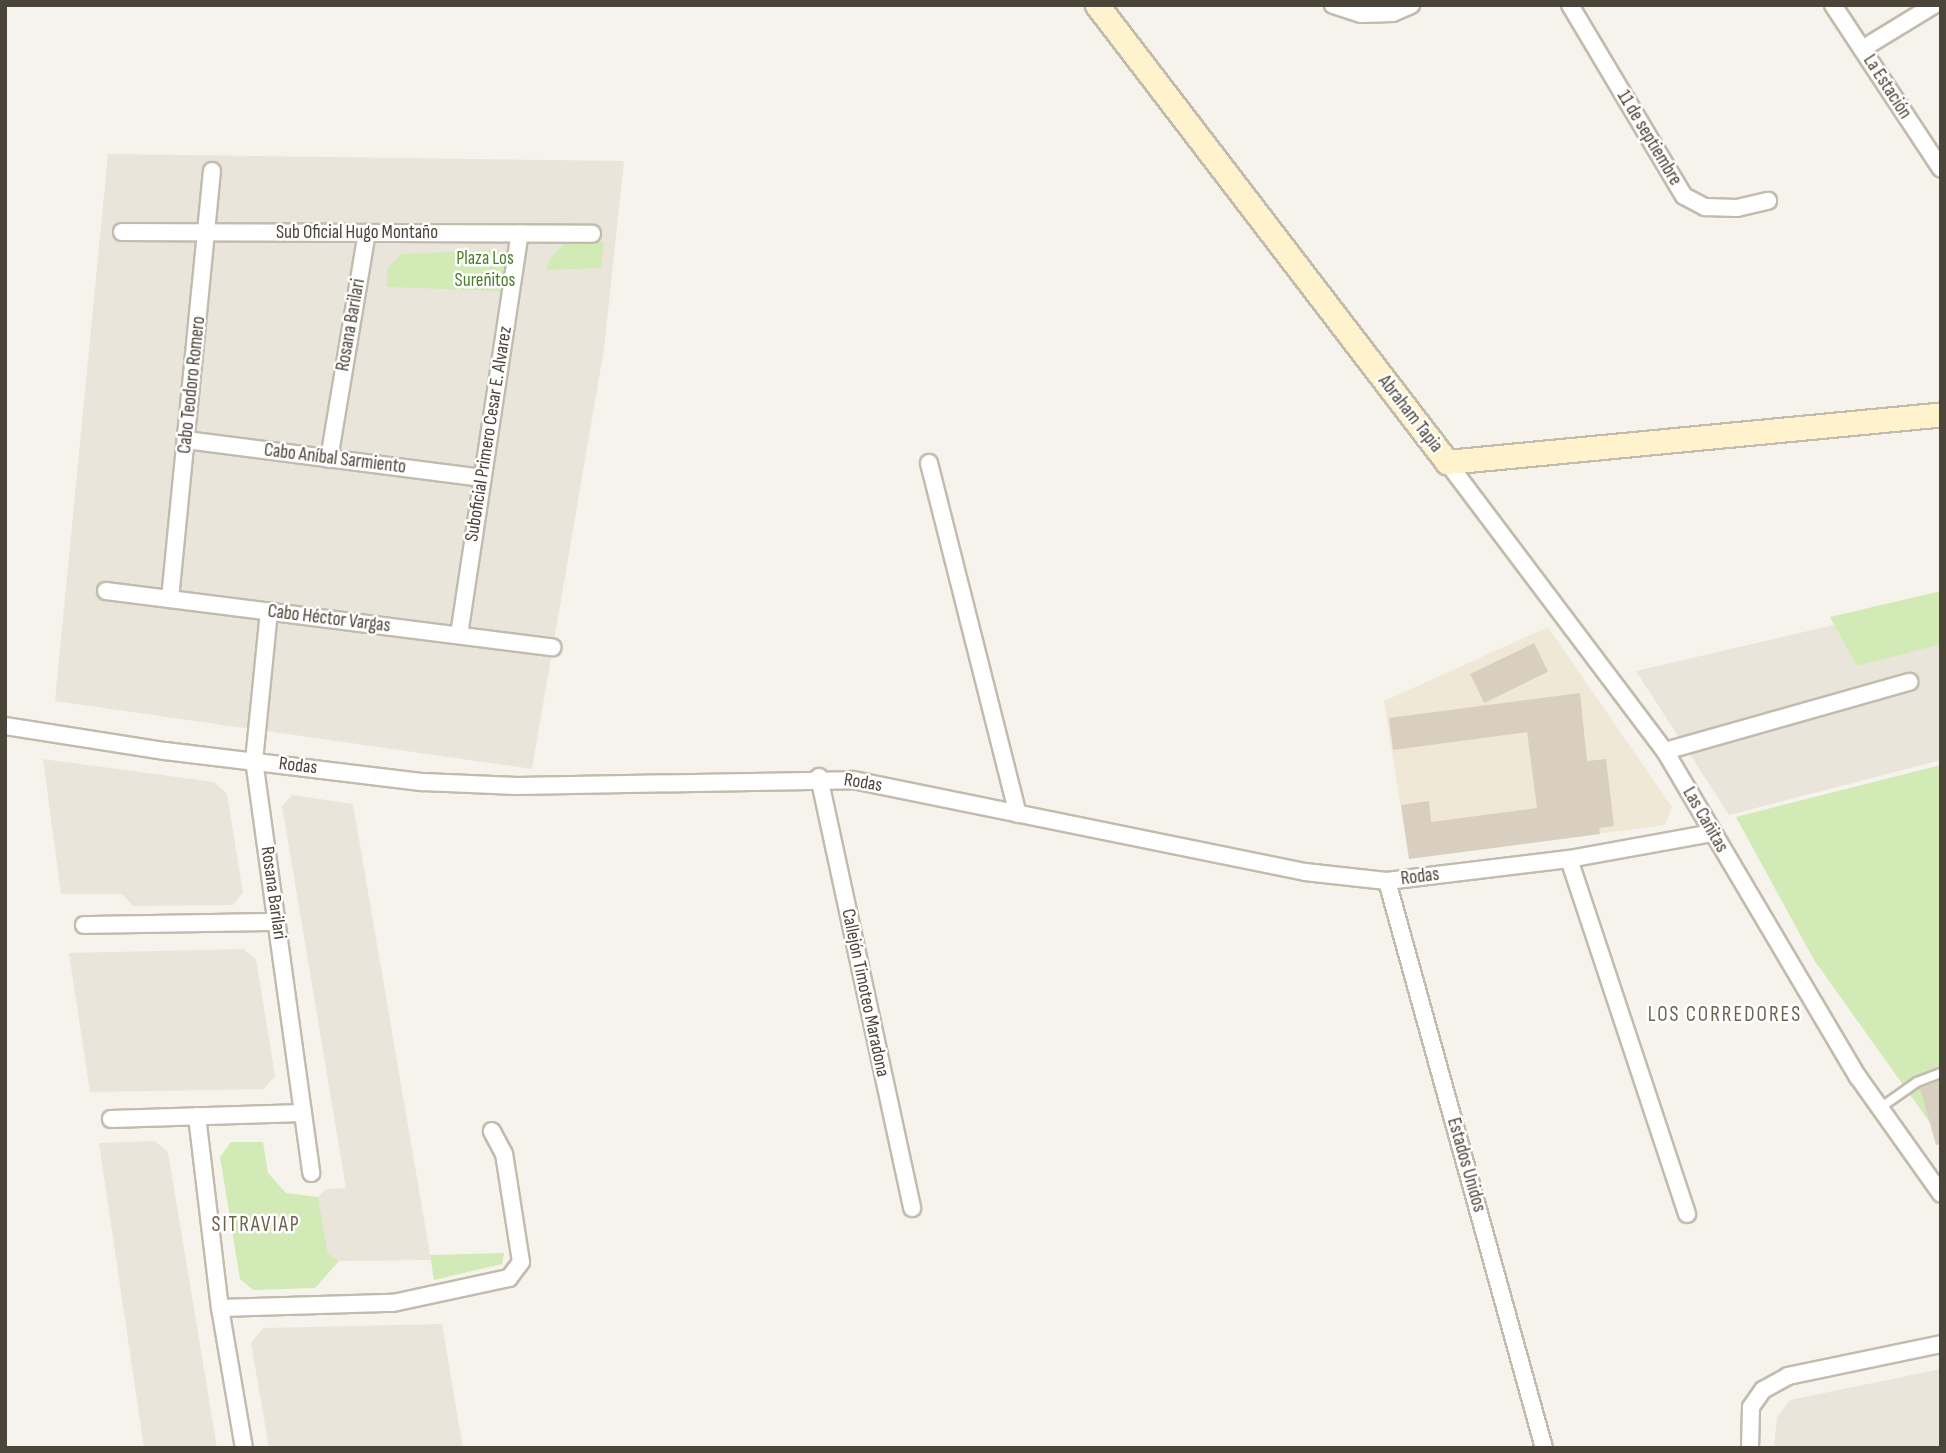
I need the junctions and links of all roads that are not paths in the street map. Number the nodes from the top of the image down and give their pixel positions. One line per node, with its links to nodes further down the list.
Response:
1 (1097, 5): 19 (street, Abraham Tapia)
2 (1411, 5): 6 (street)
3 (1570, 5): 10 (street, 11 de septiembre)
4 (1833, 5): 7 (street, La Estación)
5 (1934, 5): 7 (street)
6 (1333, 7)
7 (1862, 49): 8 (street, La Estación)
8 (1941, 169)
9 (212, 171): 12 (street, Cabo Teodoro Romero)
10 (1768, 201)
11 (122, 232): 12 (street, Sub Oficial Hugo Montaño)
12 (208, 232): 13 (street, Sub Oficial Hugo Montaño); 17 (street, Cabo Teodoro Romero)
13 (367, 233): 14 (street, Sub Oficial Hugo Montaño); 18 (street, Rosana Barilari)
14 (520, 234): 15 (street, Sub Oficial Hugo Montaño); 21 (street, Suboficial Primero Cesar E. Alvarez)
15 (592, 234)
16 (1941, 414): 19 (street, Abraham Tapia)
17 (187, 440): 18 (street, Cabo Aníbal Sarmiento); 23 (street, Cabo Teodoro Romero)
18 (329, 458): 21 (street, Cabo Aníbal Sarmiento)
19 (1447, 462): 29 (street, Las Cañitas)
20 (929, 463): 32 (street)
21 (482, 478): 25 (street, Suboficial Primero Cesar E. Alvarez)
22 (106, 591): 23 (street, Cabo Héctor Vargas)
23 (170, 599): 24 (street, Cabo Héctor Vargas)
24 (270, 611): 25 (street, Cabo Héctor Vargas); 30 (street, Rosana Barilari)
25 (458, 635): 26 (street, Cabo Héctor Vargas)
26 (552, 647)
27 (1909, 682): 29 (street)
28 (5, 726): 30 (street, Rodas)
29 (1664, 751): 33 (street, Las Cañitas)
30 (254, 760): 31 (street, Rodas); 36 (street, Rosana Barilari)
31 (819, 778): 32 (street, Rodas); 46 (street, Callejón Timoteo Maradona)
32 (1018, 814): 35 (street, Rodas)
33 (1712, 833): 34 (street, Rodas); 39 (street, Las Cañitas)
34 (1569, 859): 35 (street, Rodas); 47 (street)
35 (1387, 881): 51 (street, Estados Unidos)
36 (277, 922): 37 (street); 40 (street, Rosana Barilari)
37 (84, 925)
38 (1941, 1073): 39 (lane)
39 (1880, 1108): 45 (street, Las Cañitas)
40 (303, 1113): 41 (street); 44 (street, Rosana Barilari)
41 (197, 1116): 42 (street); 48 (street)
42 (111, 1118)
43 (492, 1131): 48 (street)
44 (311, 1173)
45 (1941, 1194)
46 (912, 1208)
47 (1687, 1214)
48 (220, 1308): 50 (street)
49 (1941, 1344): 52 (street)
50 (244, 1448)
51 (1544, 1448)
52 (1749, 1448)

